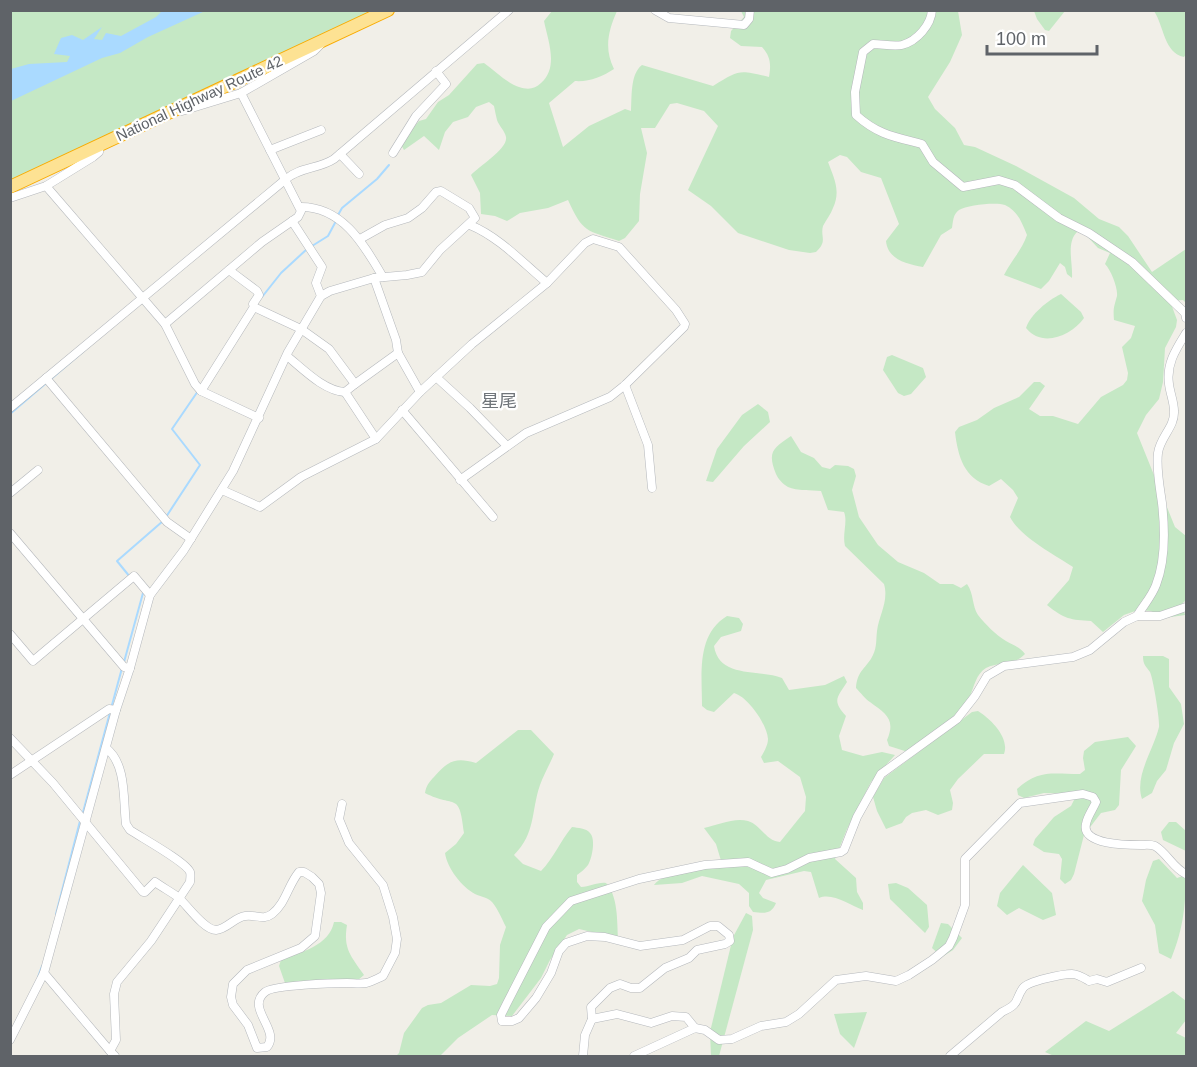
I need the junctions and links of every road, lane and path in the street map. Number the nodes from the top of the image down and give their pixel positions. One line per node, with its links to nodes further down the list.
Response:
1 (388, 10): 6 (highway, National Highway Route 42)
2 (509, 10): 7 (street)
3 (655, 10): 4 (street)
4 (750, 10)
5 (932, 10): 31 (street)
6 (323, 40): 8 (street); 9 (highway, National Highway Route 42)
7 (436, 71): 13 (street); 14 (street)
8 (241, 93): 9 (street); 12 (street)
9 (175, 110): 11 (highway, National Highway Route 42)
10 (321, 130): 12 (street)
11 (100, 145): 17 (street); 18 (highway, National Highway Route 42)
12 (270, 150): 16 (street)
13 (393, 153)
14 (340, 154): 15 (street); 16 (street)
15 (359, 174)
16 (286, 179): 20 (street); 29 (street)
17 (46, 186): 19 (street); 29 (street)
18 (10, 187)
19 (10, 198)
20 (300, 207): 21 (street); 23 (street)
21 (292, 221): 24 (street); 28 (street)
22 (470, 225): 23 (street); 25 (street); 27 (street)
23 (360, 239): 25 (street)
24 (229, 270): 30 (street); 32 (street)
25 (383, 277): 26 (street)
26 (374, 278): 28 (street); 35 (street)
27 (546, 283): 37 (street); 40 (street)
28 (321, 296): 33 (street)
29 (141, 297): 32 (street); 38 (street)
30 (255, 307): 33 (street); 41 (street)
31 (1186, 318)
32 (165, 324): 41 (street)
33 (301, 329): 36 (street); 39 (street)
34 (1186, 333): 59 (street)
35 (398, 353): 39 (street); 43 (street)
36 (287, 356): 42 (street); 46 (street)
37 (436, 376): 43 (street); 48 (street)
38 (46, 378): 44 (street); 56 (street)
39 (356, 384): 42 (street)
40 (625, 385): 48 (street); 51 (street)
41 (201, 391): 46 (street)
42 (345, 392): 47 (street)
43 (420, 392): 45 (street)
44 (10, 408)
45 (402, 410): 47 (street); 50 (street)
46 (259, 418): 52 (street)
47 (376, 439): 52 (street)
48 (507, 446): 50 (street)
49 (38, 470): 53 (street)
50 (460, 480): 54 (street)
51 (652, 488)
52 (222, 490): 56 (street)
53 (10, 493)
54 (493, 517)
55 (10, 533): 60 (street)
56 (191, 539): 57 (street)
57 (150, 595): 60 (street); 62 (street)
58 (1186, 607): 59 (street)
59 (1137, 616): 74 (street)
60 (83, 618): 61 (street); 62 (street)
61 (10, 634)
62 (130, 668): 63 (street)
63 (116, 710): 65 (street); 66 (street)
64 (10, 738): 66 (street)
65 (106, 748): 69 (street); 71 (street)
66 (33, 760): 67 (street); 69 (street)
67 (10, 775)
68 (342, 804): 71 (street)
69 (86, 821): 71 (street); 73 (street)
70 (1186, 874): 75 (street)
71 (179, 898): 77 (street)
72 (1141, 968): 80 (street)
73 (44, 973): 76 (street); 77 (street)
74 (592, 1018): 75 (street); 78 (street)
75 (694, 1028): 79 (street)
76 (10, 1040)
77 (112, 1054)
78 (583, 1056)
79 (634, 1056)
80 (950, 1056)

